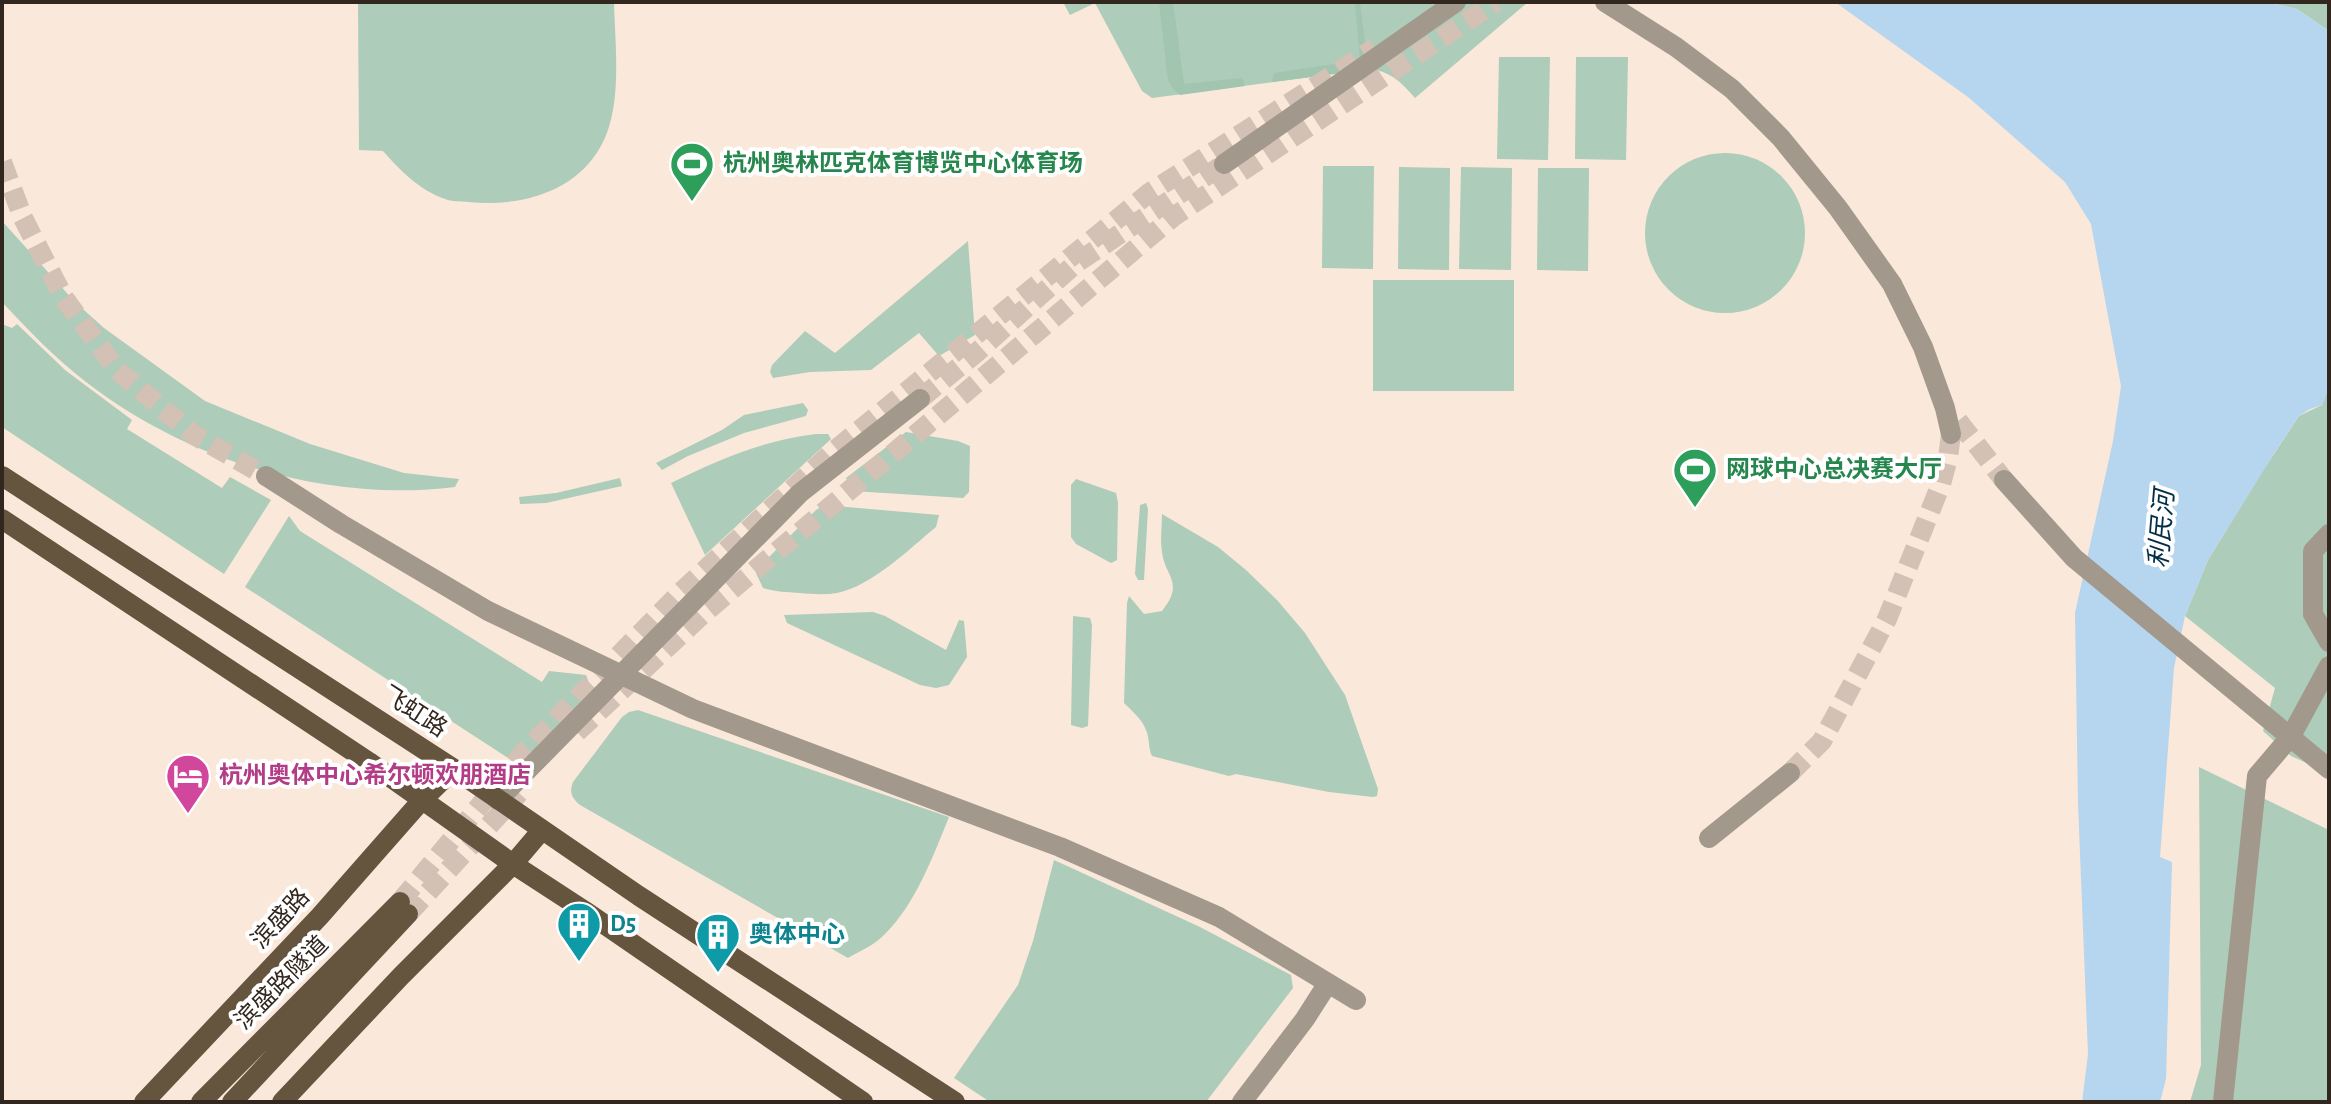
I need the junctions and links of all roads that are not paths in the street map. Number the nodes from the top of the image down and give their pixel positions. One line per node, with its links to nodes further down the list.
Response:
1 (1456, 2): 3 (street)
2 (1605, 2): 5 (street)
3 (1224, 164)
4 (920, 399): 13 (street)
5 (1951, 421)
6 (2, 476): 15 (main road, 飞虹路)
7 (266, 476): 13 (street)
8 (2004, 480): 14 (street)
9 (2, 519): 18 (main road)
10 (2329, 534): 11 (street)
11 (2329, 642)
12 (2329, 666): 14 (street)
13 (622, 674): 19 (street); 23 (street)
14 (2291, 736): 16 (street); 32 (street)
15 (454, 769): 18 (main road, 滨盛路); 19 (main road, 飞虹路)
16 (2329, 769)
17 (1790, 773): 21 (street)
18 (422, 800): 22 (main road); 25 (main road, 滨盛路)
19 (498, 800): 20 (main road, 飞虹路)
20 (542, 830): 22 (main road); 30 (main road, 飞虹路)
21 (1709, 838)
22 (513, 864): 28 (main road); 29 (main road)
23 (1328, 983): 24 (street); 31 (street)
24 (1356, 1000)
25 (144, 1102)
26 (201, 1102): 27 (main road, 滨盛路隧道)
27 (232, 1102)
28 (282, 1102)
29 (863, 1102)
30 (955, 1102)
31 (1242, 1102)
32 (2223, 1102)

